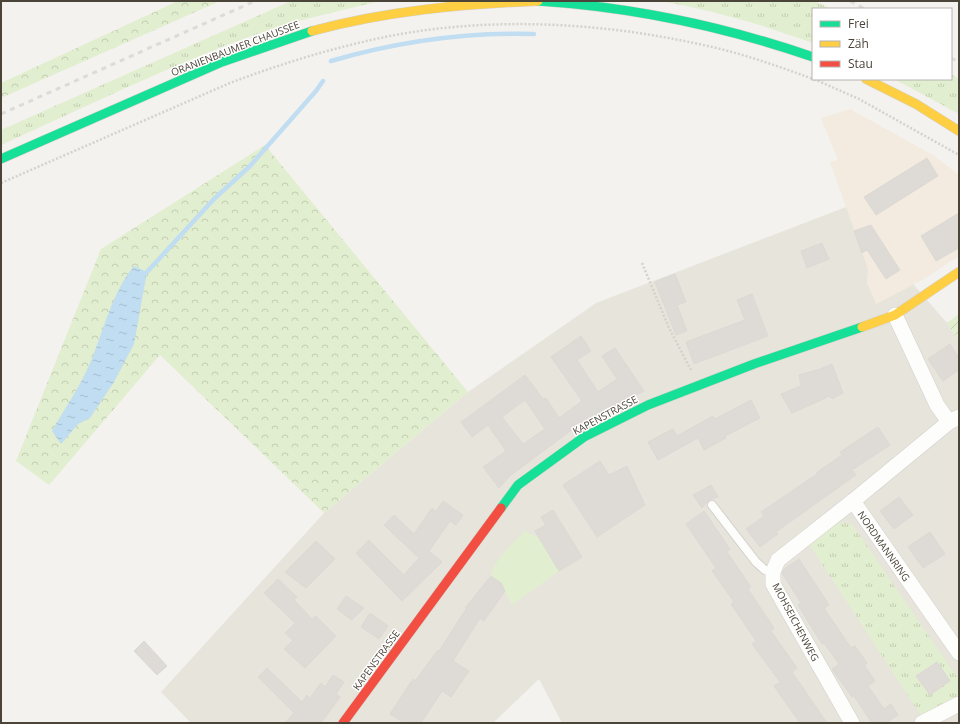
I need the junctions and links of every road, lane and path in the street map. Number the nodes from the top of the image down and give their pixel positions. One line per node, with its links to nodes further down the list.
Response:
1 (538, 1): 2 (main road, ORANIENBAUMER CHAUSSEE); 8 (main road, ORANIENBAUMER CHAUSSEE)
2 (812, 57)
3 (812, 78): 9 (path)
4 (816, 80): 7 (path)
5 (868, 80): 6 (main road)
6 (959, 130)
7 (959, 155)
8 (1, 160)
9 (1, 183)
10 (642, 263): 13 (path)
11 (959, 272): 12 (main road, KAPENSTRASSE)
12 (895, 315): 13 (main road, KAPENSTRASSE); 14 (street, NORDMANNRING)
13 (698, 385): 20 (main road, KAPENSTRASSE)
14 (954, 419): 15 (street, NORDMANNRING)
15 (853, 501): 17 (street, MOHSEICHENWEG); 18 (street, NORDMANNRING)
16 (712, 505): 17 (lane)
17 (773, 572): 21 (street, MOHSEICHENWEG)
18 (959, 653)
19 (959, 704): 22 (street)
20 (343, 723)
21 (852, 723)
22 (922, 723)

